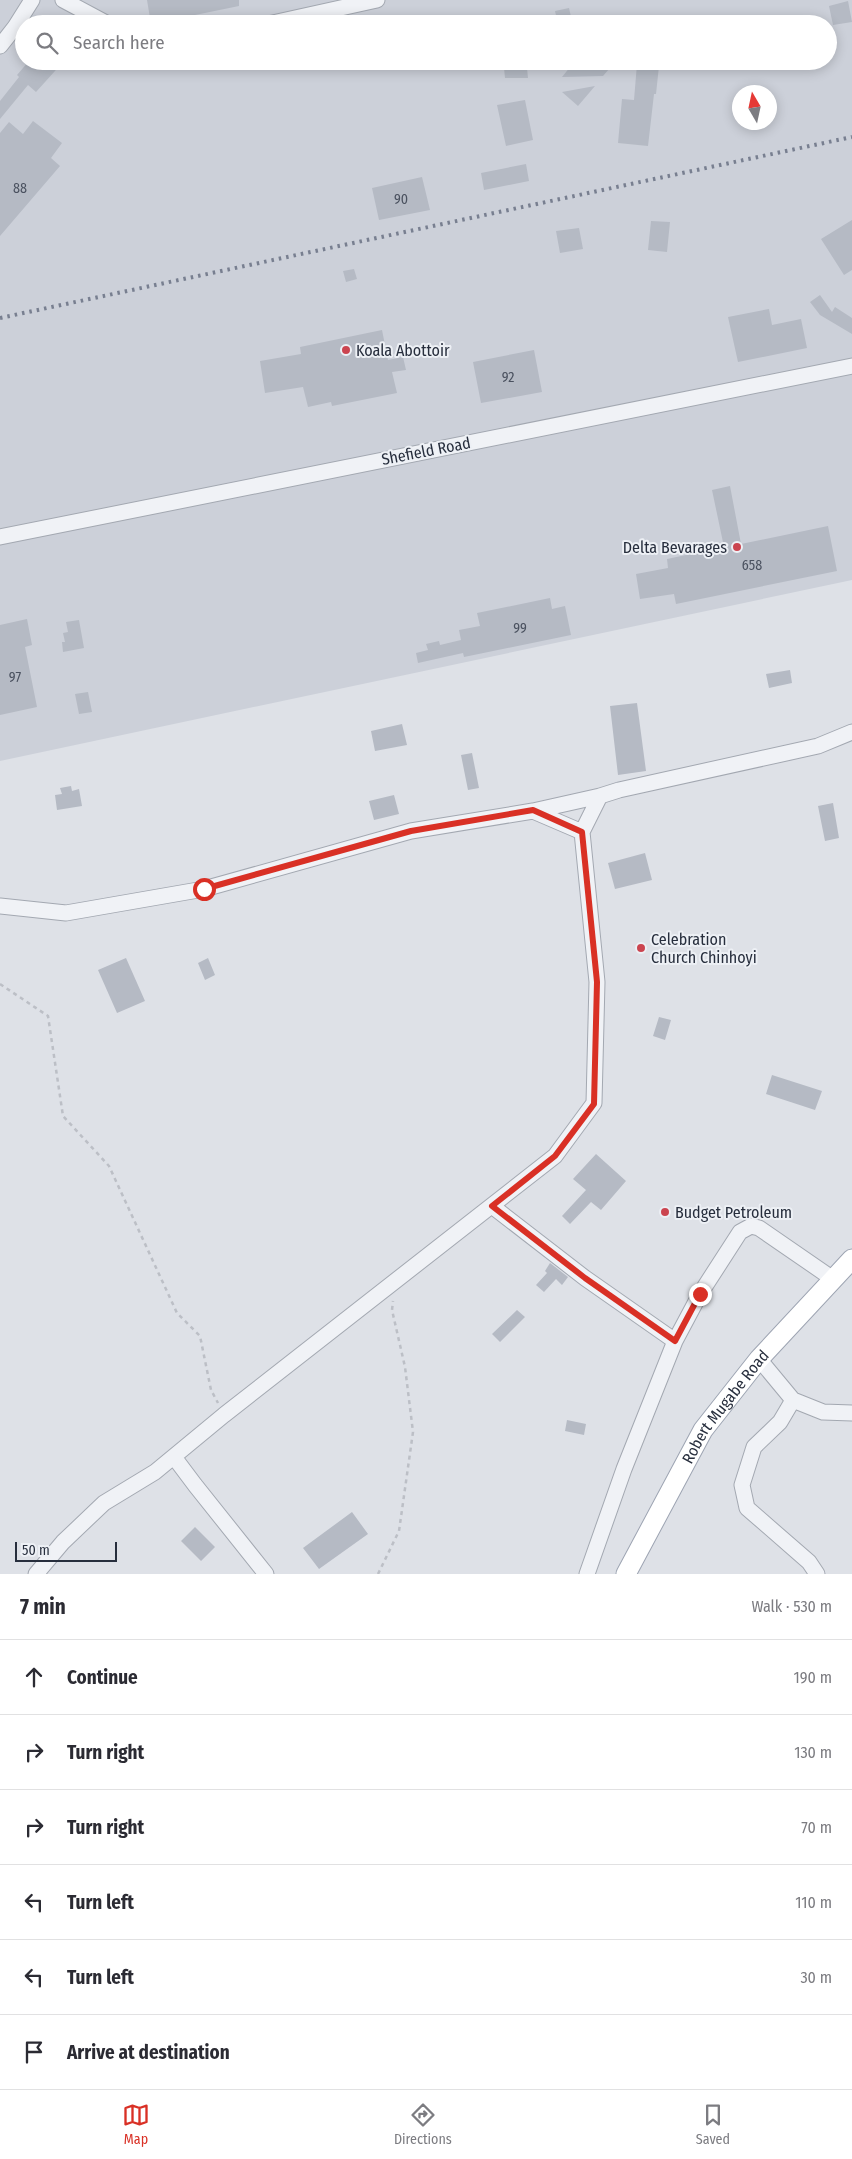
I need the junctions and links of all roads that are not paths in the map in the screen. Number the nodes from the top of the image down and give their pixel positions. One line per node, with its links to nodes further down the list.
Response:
1 (32, 0): 4 (street)
2 (63, 0): 5 (street)
3 (377, 0): 6 (street)
4 (23, 15)
5 (91, 15)
6 (309, 15)
7 (15, 27): 8 (street)
8 (0, 46)
9 (852, 366): 10 (street, Shefield Road)
10 (0, 537)
11 (852, 732): 12 (street)
12 (600, 796): 13 (street); 14 (street)
13 (533, 810): 14 (street); 15 (street)
14 (582, 832): 16 (street)
15 (0, 906)
16 (492, 1206): 19 (street); 23 (street)
17 (852, 1259): 18 (main road, Robert Mugabe Road)
18 (833, 1279): 19 (street); 20 (main road, Robert Mugabe Road)
19 (675, 1341): 26 (street)
20 (759, 1360): 21 (street); 27 (main road, Robert Mugabe Road)
21 (792, 1400): 22 (street); 28 (street)
22 (852, 1413)
23 (174, 1457): 24 (street); 25 (street)
24 (36, 1574)
25 (266, 1574)
26 (587, 1574)
27 (626, 1574)
28 (817, 1574)

